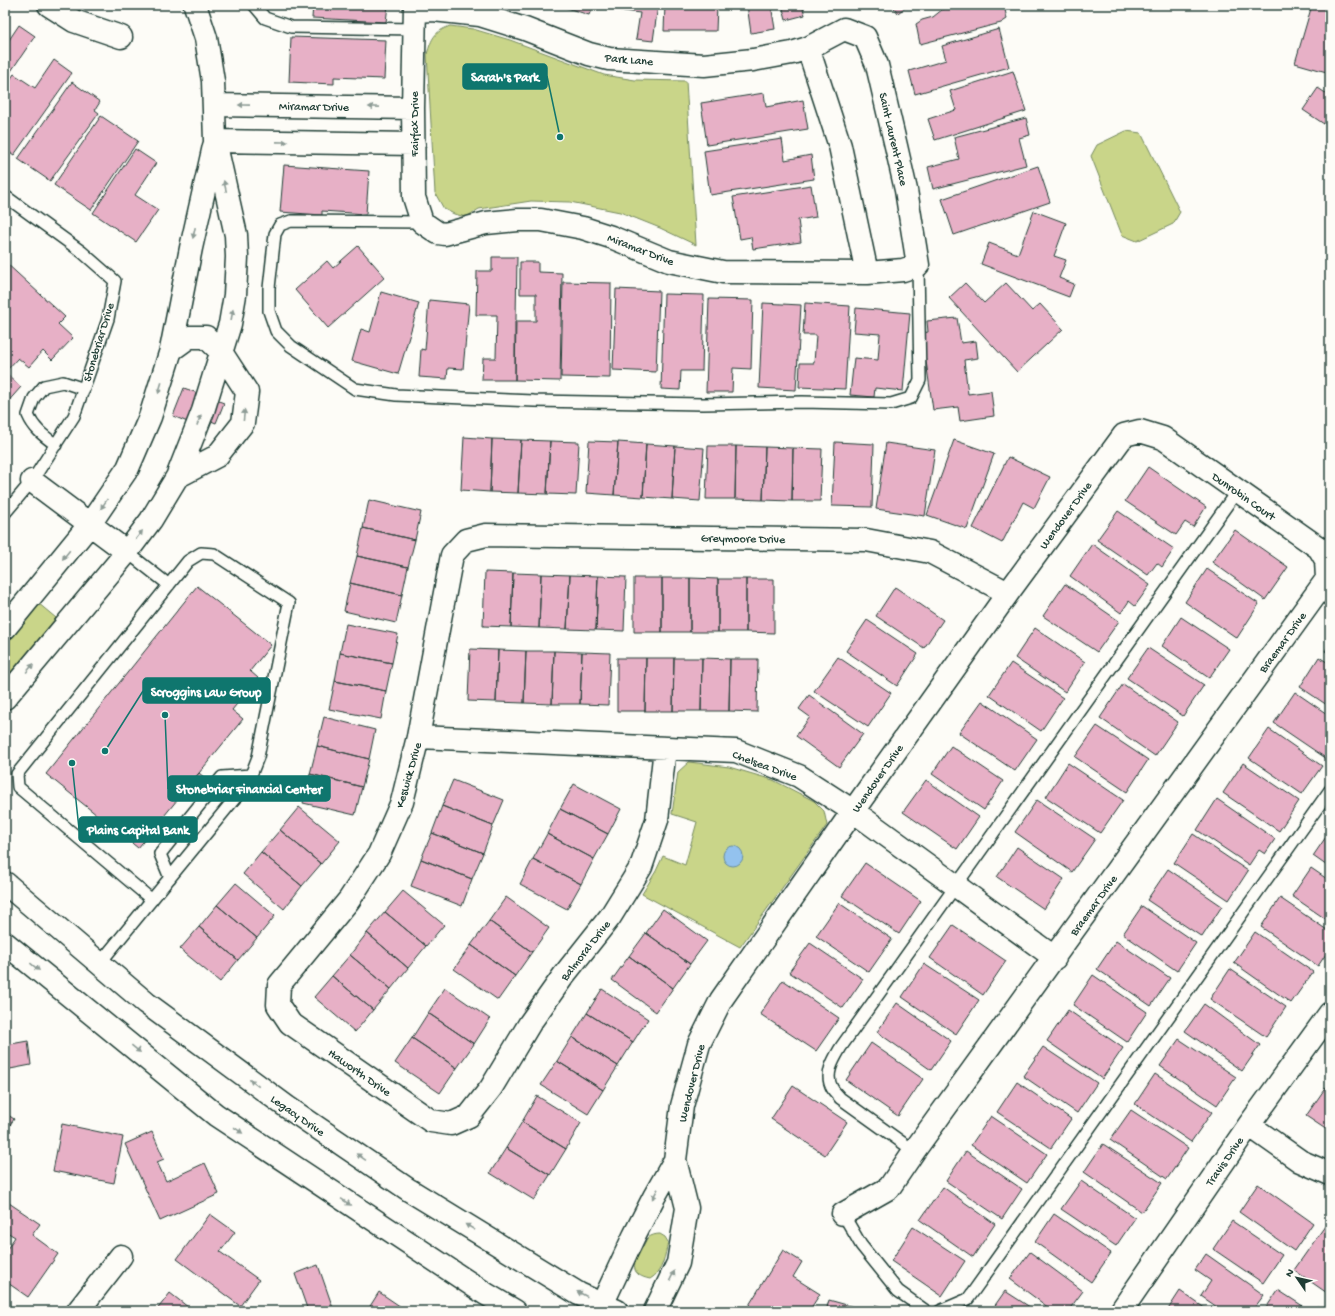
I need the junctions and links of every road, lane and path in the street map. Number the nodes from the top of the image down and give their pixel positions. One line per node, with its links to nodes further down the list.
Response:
1 (49, 5): 6 (street)
2 (195, 5): 8 (street)
3 (254, 5): 4 (lane)
4 (415, 15): 7 (street, Park Lane); 9 (street, Fairfax Drive)
5 (844, 29): 7 (street, Park Lane); 14 (street, Saint Laurent Place)
6 (120, 37)
7 (808, 48): 15 (street)
8 (214, 105): 9 (street, Miramar Drive, one-way to 8); 10 (street)
9 (413, 108): 11 (street, Fairfax Drive)
10 (215, 141): 11 (street, one-way to 11); 16 (street, one-way to 16); 17 (street, one-way to 10)
11 (414, 144): 13 (street, Fairfax Drive)
12 (5, 196): 18 (lane, Stonebriar Drive)
13 (430, 227): 14 (lane); 15 (street, Miramar Drive)
14 (918, 266): 15 (street, Miramar Drive)
15 (867, 273)
16 (171, 350): 17 (street); 25 (street, one-way to 25)
17 (221, 352): 21 (street, one-way to 17); 21 (street, one-way to 17)
18 (84, 389): 20 (lane, Stonebriar Drive); 20 (lane)
19 (1140, 431): 23 (street, Dunrobin Court); 30 (street, Wendover Drive)
20 (56, 445): 22 (lane, Stonebriar Drive)
21 (177, 477): 27 (street, one-way to 21)
22 (32, 481): 24 (lane, Stonebriar Drive); 25 (street)
23 (1237, 490): 28 (street, Dunrobin Court); 40 (lane)
24 (5, 513)
25 (90, 524): 27 (street); 31 (street, one-way to 31)
26 (466, 540): 30 (street, Greymoore Drive); 33 (street, Keswick Drive)
27 (126, 552): 29 (lane); 32 (street, one-way to 27)
28 (1329, 580): 43 (street, Braemar Drive)
29 (169, 585): 35 (lane); 41 (lane)
30 (1008, 593): 37 (street, Wendover Drive)
31 (5, 628)
32 (5, 698)
33 (418, 737): 34 (street, Chelsea Drive); 45 (street, Keswick Drive)
34 (665, 748): 37 (street, Chelsea Drive); 47 (street, Balmoral Drive)
35 (251, 775): 38 (lane); 38 (lane)
36 (1330, 790): 59 (lane)
37 (853, 811): 40 (street, Chelsea Drive); 50 (street, Wendover Drive)
38 (170, 878): 41 (lane)
39 (5, 882): 44 (street, Legacy Drive)
40 (956, 887): 43 (street, Chelsea Drive); 49 (lane)
41 (152, 900): 44 (lane)
42 (5, 943): 56 (street, one-way to 56)
43 (1055, 958): 49 (street, Braemar Drive)
44 (100, 963): 54 (street, Legacy Drive, one-way to 44)
45 (278, 1005): 47 (street, Haworth Drive)
46 (1330, 1013): 48 (street, Travis Drive)
47 (451, 1124)
48 (1249, 1125): 51 (street); 60 (street, Travis Drive)
49 (914, 1152): 52 (street, Braemar Drive)
50 (675, 1160): 54 (street, Wendover Drive, one-way to 54); 57 (street, Wendover Drive, one-way to 50)
51 (1330, 1174)
52 (843, 1214): 58 (lane)
53 (121, 1256): 55 (street)
54 (606, 1309)
55 (78, 1311)
56 (515, 1311)
57 (655, 1311)
58 (926, 1311)
59 (940, 1311)
60 (1121, 1311)

